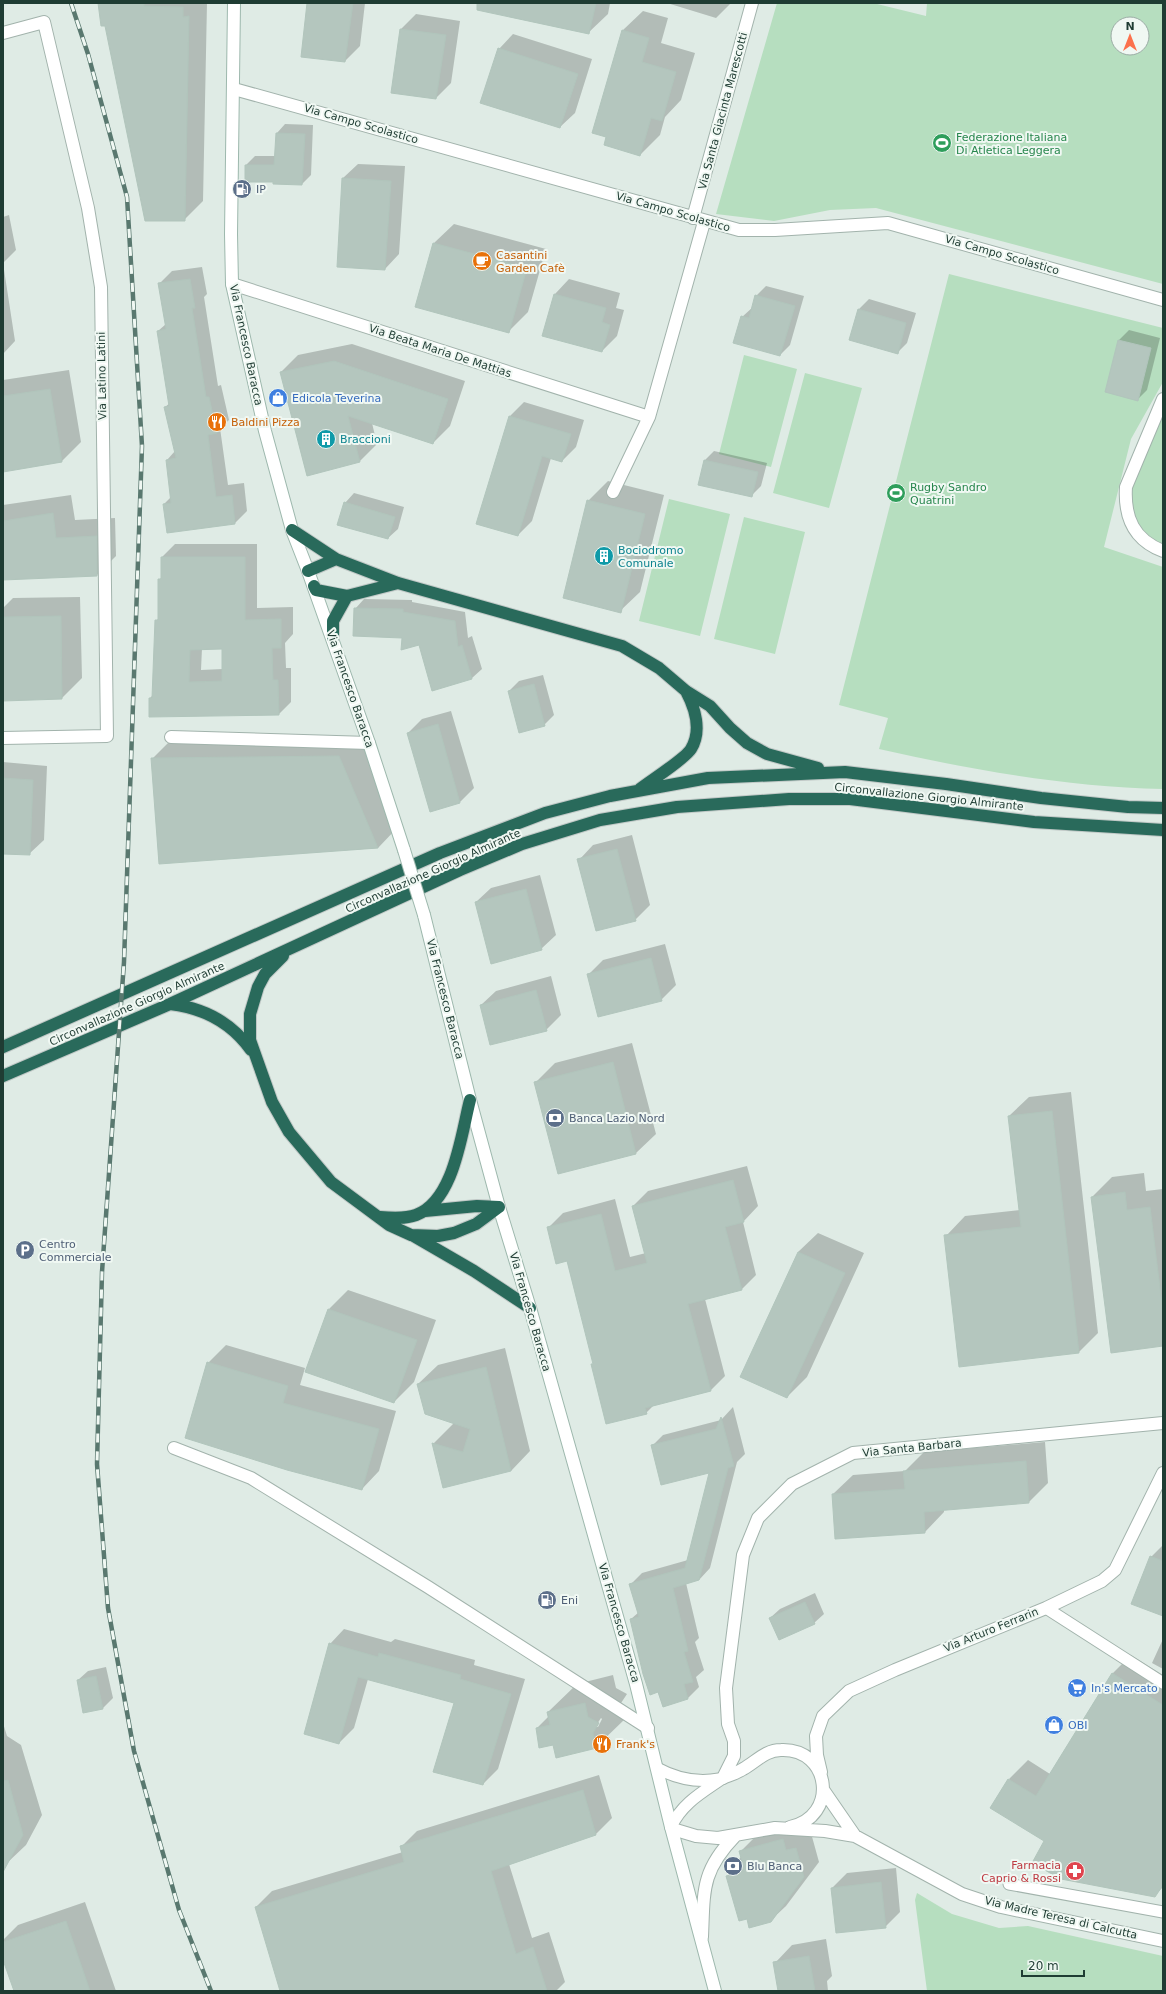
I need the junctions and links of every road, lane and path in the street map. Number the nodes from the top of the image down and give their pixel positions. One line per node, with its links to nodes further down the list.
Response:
1 (234, 3): 4 (street, Via Francesco Baracca)
2 (752, 3): 5 (street, Via Santa Giacinta Marescotti)
3 (3, 33): 21 (street, Via Latino Latini)
4 (234, 89): 5 (street, Via Campo Scolastico); 6 (street, Via Francesco Baracca)
5 (699, 220): 7 (street, Via Campo Scolastico); 9 (street)
6 (232, 284): 9 (street, Via Beata Maria De Mattias); 11 (street, Via Francesco Baracca)
7 (1163, 300)
8 (1163, 400): 12 (street)
9 (649, 417): 10 (street)
10 (613, 492)
11 (292, 530): 13 (highway); 14 (street, Via Francesco Baracca)
12 (1163, 551)
13 (336, 559): 14 (highway); 15 (highway)
14 (308, 571): 16 (street, Via Francesco Baracca)
15 (398, 582): 17 (highway); 19 (highway)
16 (314, 586): 17 (highway); 18 (street, Via Francesco Baracca)
17 (348, 596): 18 (highway)
18 (332, 638): 22 (street, Via Francesco Baracca)
19 (686, 690): 23 (highway); 24 (highway)
20 (172, 737): 22 (street)
21 (3, 738)
22 (369, 742): 32 (street, Via Francesco Baracca, bridge)
23 (845, 772): 24 (highway, Circonvallazione Giorgio Almirante); 25 (highway, Circonvallazione Giorgio Almirante)
24 (636, 791): 29 (highway, Circonvallazione Giorgio Almirante)
25 (1163, 808)
26 (1163, 830): 27 (highway, Circonvallazione Giorgio Almirante)
27 (300, 944): 28 (highway, Circonvallazione Giorgio Almirante); 30 (highway)
28 (170, 1004): 30 (highway); 31 (highway, Circonvallazione Giorgio Almirante)
29 (3, 1047)
30 (253, 1053): 35 (highway)
31 (3, 1076)
32 (470, 1100): 33 (street, Via Francesco Baracca); 34 (highway)
33 (499, 1207): 34 (highway); 36 (highway); 37 (street, Via Francesco Baracca)
34 (426, 1211): 35 (highway)
35 (380, 1217): 36 (highway)
36 (411, 1235): 37 (highway)
37 (530, 1308): 43 (street, Via Francesco Baracca)
38 (1163, 1423): 46 (street, Via Santa Barbara)
39 (174, 1448): 43 (street)
40 (1163, 1473): 41 (street, Via Arturo Ferrarin)
41 (1046, 1608): 42 (lane); 45 (street, Via Arturo Ferrarin)
42 (1163, 1683)
43 (648, 1728): 44 (street, Via Francesco Baracca)
44 (658, 1768): 46 (lane); 48 (street, Via Francesco Baracca)
45 (821, 1772): 46 (street); 47 (street, Via Arturo Ferrarin)
46 (723, 1778): 48 (lane)
47 (824, 1791): 49 (street); 51 (street)
48 (671, 1827): 50 (street); 55 (street, Via Francesco Baracca)
49 (784, 1828): 50 (street); 51 (street)
50 (735, 1836): 55 (street)
51 (855, 1836): 54 (street, Via Madre Teresa di Calcutta)
52 (1008, 1884): 53 (lane)
53 (1163, 1912)
54 (1163, 1941)
55 (702, 1942): 56 (street, Via Francesco Baracca)
56 (715, 1991)

